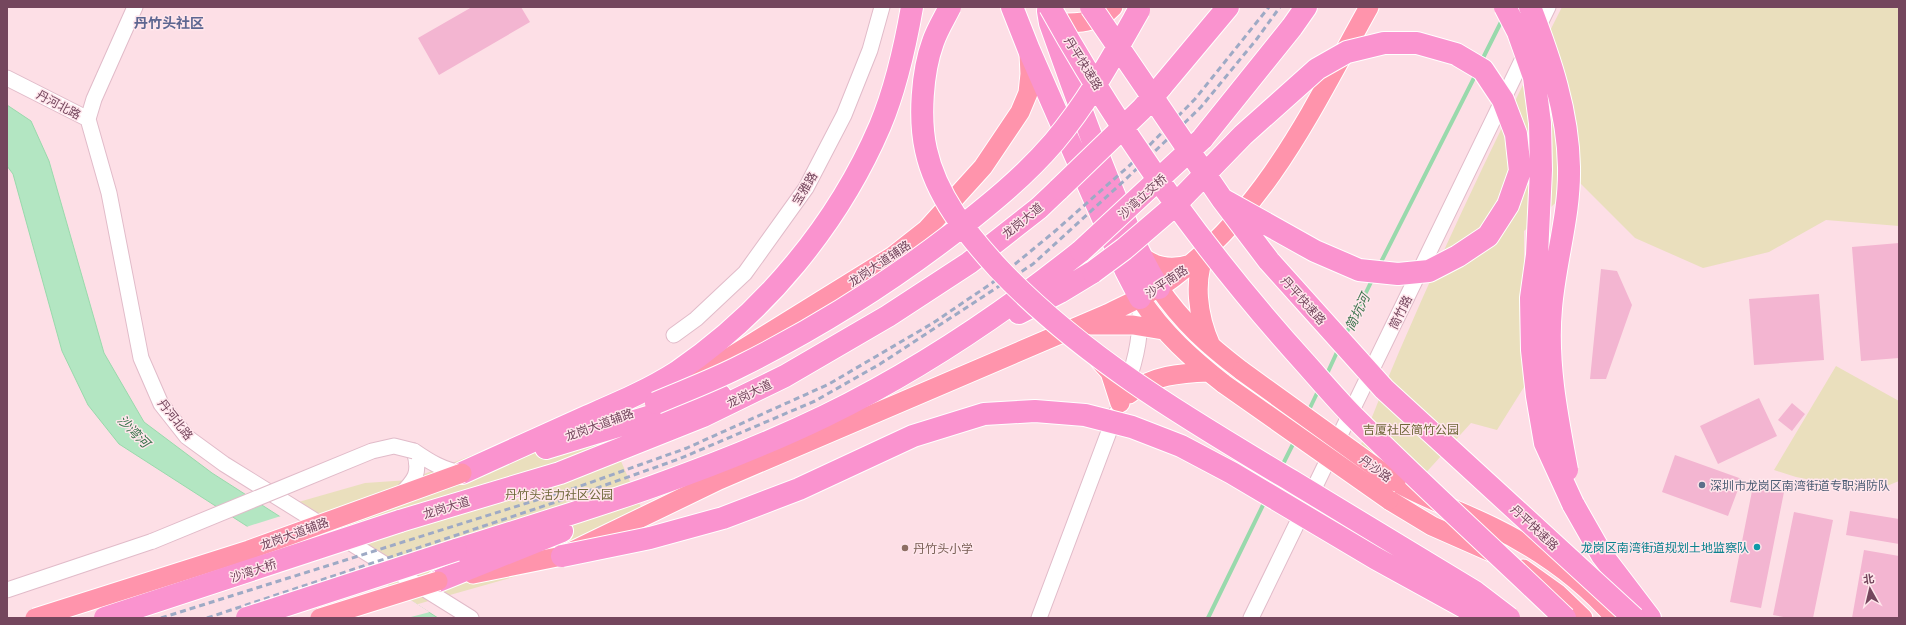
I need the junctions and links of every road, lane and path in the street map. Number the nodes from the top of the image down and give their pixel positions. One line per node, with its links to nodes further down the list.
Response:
1 (135, 7): 20 (street)
2 (882, 7): 28 (street, 宝雅路)
3 (912, 7): 37 (highway)
4 (950, 7): 55 (highway, bridge)
5 (1012, 7): 18 (highway)
6 (1091, 7): 21 (highway, 丹平快速路, bridge)
7 (1113, 7): 16 (main road)
8 (1141, 7): 34 (highway, bridge)
9 (1228, 7): 33 (highway, 龙岗大道, bridge)
10 (1306, 7): 29 (highway, 沙湾立交桥, bridge)
11 (1369, 7): 17 (main road, 沙平南路)
12 (1383, 7): 17 (main road)
13 (1505, 7): 40 (highway, bridge)
14 (1530, 7): 40 (highway, bridge)
15 (1548, 7): 53 (street, 简竹路)
16 (1049, 12): 24 (highway); 56 (highway, 丹平快速路, bridge)
17 (1358, 26): 22 (main road, 沙平南路)
18 (1029, 50): 24 (highway); 34 (main road, 龙岗大道辅路)
19 (7, 78): 20 (street, 丹河北路)
20 (88, 119): 51 (street, 丹河北路)
21 (1222, 199): 29 (highway, bridge); 59 (highway, 丹平快速路, bridge)
22 (1208, 248): 23 (main road, 沙平南路); 30 (main road)
23 (1191, 264): 24 (main road, 沙平南路); 24 (main road)
24 (1147, 277): 25 (street, 沙平南路); 26 (main road); 27 (main road, 丹沙路); 30 (main road, 丹沙路)
25 (1141, 326): 26 (main road); 27 (main road); 35 (street, 沙平南路)
26 (1076, 327): 31 (main road)
27 (1164, 330): 32 (main road, 丹沙路)
28 (674, 334)
29 (970, 334): 38 (highway)
30 (1211, 348): 58 (main road, 丹沙路, bridge)
31 (1018, 352): 35 (main road); 43 (main road)
32 (1209, 372): 35 (main road); 57 (main road, 丹沙路, bridge)
33 (785, 376): 37 (highway); 41 (highway, 龙岗大道)
34 (656, 403): 37 (main road, 龙岗大道辅路)
35 (1120, 403): 52 (street, 沙平南路)
36 (414, 451): 37 (street); 39 (street, bridge); 45 (street, bridge)
37 (462, 473): 39 (main road, 龙岗大道辅路, bridge)
38 (648, 489): 44 (highway); 49 (highway, bridge)
39 (400, 496): 42 (main road, 龙岗大道辅路, bridge)
40 (1573, 504): 60 (highway)
41 (400, 521): 46 (highway, 沙湾大桥, bridge)
42 (249, 550): 46 (highway, bridge); 47 (main road, 龙岗大道辅路, bridge)
43 (562, 556): 44 (main road); 54 (highway, bridge)
44 (438, 581): 50 (main road, bridge)
45 (7, 590)
46 (141, 607): 48 (highway, 沙湾大桥, bridge)
47 (35, 618)
48 (105, 618)
49 (247, 618)
50 (320, 618)
51 (471, 618)
52 (1039, 618)
53 (1251, 618)
54 (1484, 618)
55 (1509, 618)
56 (1566, 618)
57 (1582, 618)
58 (1615, 618)
59 (1634, 618)
60 (1650, 618)

